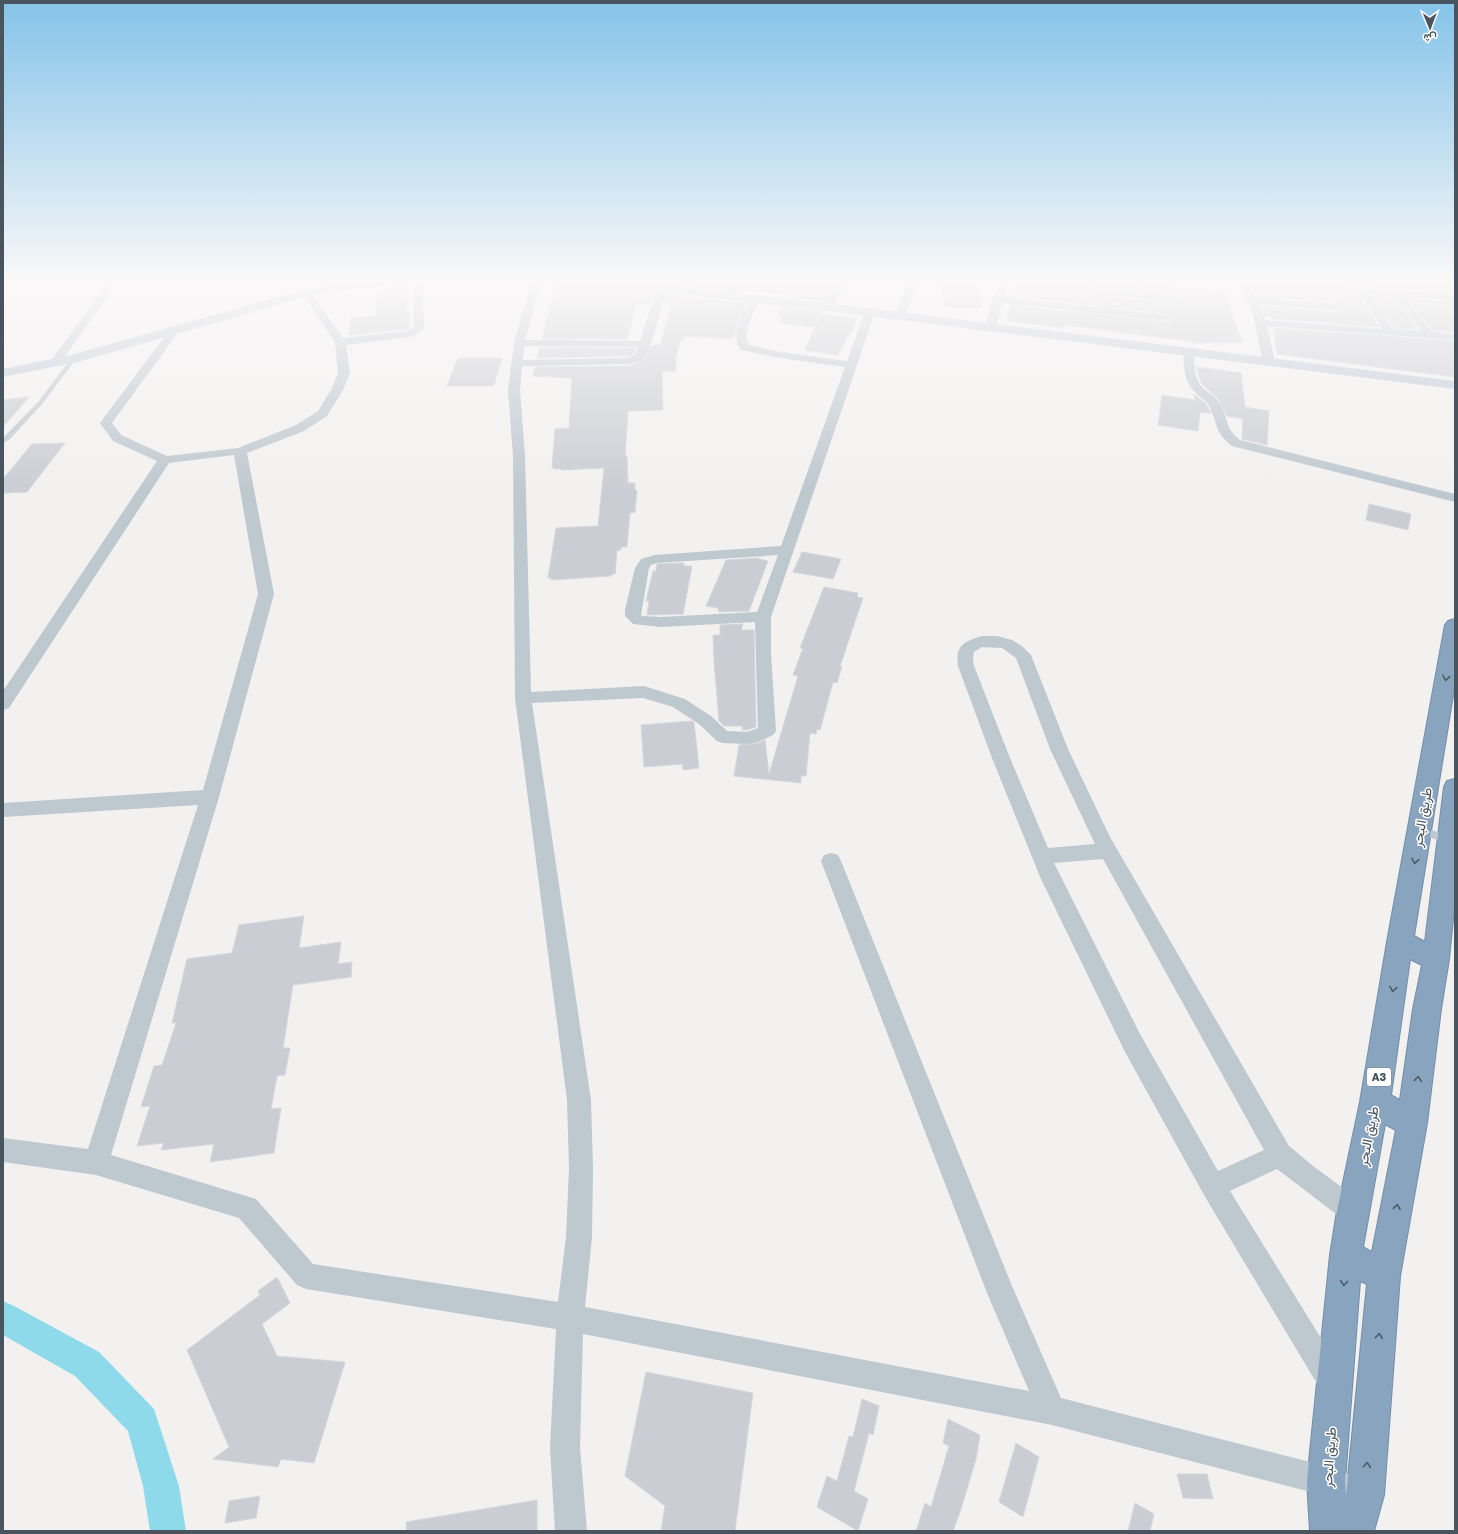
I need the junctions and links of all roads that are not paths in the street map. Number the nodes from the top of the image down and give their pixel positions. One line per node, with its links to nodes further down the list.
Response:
1 (64, 350): 16 (street)
2 (106, 350): 14 (main road)
3 (160, 350): 22 (street)
4 (341, 350): 21 (street)
5 (519, 350): 12 (street)
6 (566, 350): 12 (street)
7 (642, 350): 12 (street)
8 (753, 350): 17 (street)
9 (857, 350): 17 (street)
10 (1162, 350): 13 (main road)
11 (1267, 350): 15 (street)
12 (518, 353): 27 (street)
13 (1189, 353): 15 (main road); 23 (street)
14 (73, 359): 16 (main road); 20 (lane)
15 (1269, 362): 19 (main road)
16 (55, 363): 18 (main road)
17 (852, 365): 24 (street)
18 (3, 373)
19 (1455, 385)
20 (3, 441)
21 (240, 451): 22 (street); 30 (street)
22 (165, 460): 28 (street)
23 (1455, 498)
24 (786, 550): 25 (street); 25 (street)
25 (763, 617): 27 (street)
26 (1455, 625): 32 (highway, طريق البحر / A3, one-way to 32)
27 (523, 698): 48 (street)
28 (3, 704)
29 (1455, 787): 33 (highway)
30 (210, 797): 31 (street); 43 (street)
31 (3, 810)
32 (1420, 830): 33 (lane); 37 (highway, طريق البحر / A3, one-way to 37)
33 (1452, 841): 38 (highway)
34 (1108, 850): 35 (street); 35 (street); 42 (street)
35 (1042, 856): 44 (street)
36 (830, 861): 50 (street)
37 (1400, 942): 38 (highway); 39 (highway, طريق البحر / A3, one-way to 39)
38 (1436, 959): 40 (highway, one-way to 38)
39 (1375, 1102): 40 (highway); 45 (highway, طريق البحر / A3)
40 (1412, 1123): 47 (highway, one-way to 40)
41 (3, 1150): 43 (street)
42 (1280, 1155): 44 (street); 45 (street)
43 (96, 1163): 48 (street)
44 (1213, 1186): 49 (street)
45 (1353, 1211): 46 (highway, طريق البحر / A3)
46 (1346, 1255): 47 (highway); 49 (highway, طريق البحر / A3, one-way to 49)
47 (1384, 1276): 52 (highway, one-way to 47)
48 (570, 1318): 50 (street); 53 (street)
49 (1335, 1388): 51 (highway, طريق البحر / A3)
50 (1052, 1410): 51 (street)
51 (1326, 1481): 52 (street); 54 (highway, طريق البحر / A3)
52 (1365, 1495): 55 (highway)
53 (570, 1531)
54 (1329, 1531)
55 (1355, 1531)

